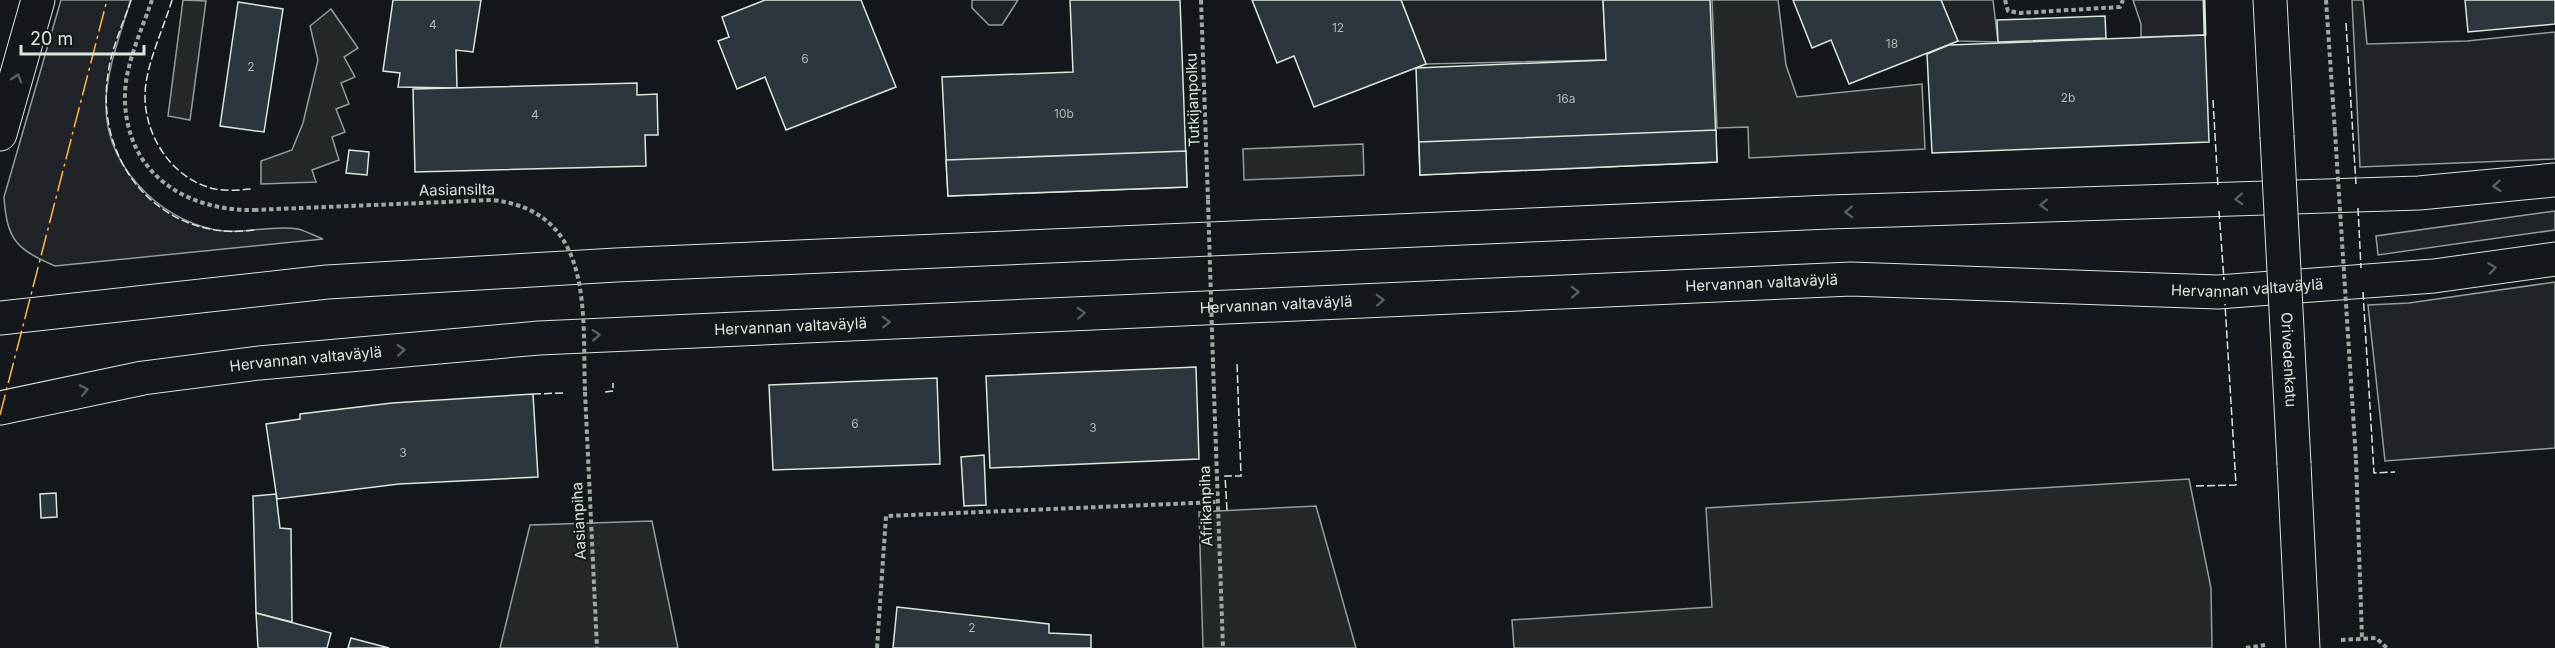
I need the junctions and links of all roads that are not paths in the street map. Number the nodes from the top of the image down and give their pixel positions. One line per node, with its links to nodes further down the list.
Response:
1 (38, 0): 3 (main road, one-way to 1)
2 (2270, 0): 8 (main road, Orivedenkatu, bridge)
3 (0, 134)
4 (2555, 180): 6 (main road, one-way to 6)
5 (2555, 259): 7 (main road, Hervannan valtaväylä, one-way to 5)
6 (0, 318)
7 (0, 408)
8 (2303, 648)

